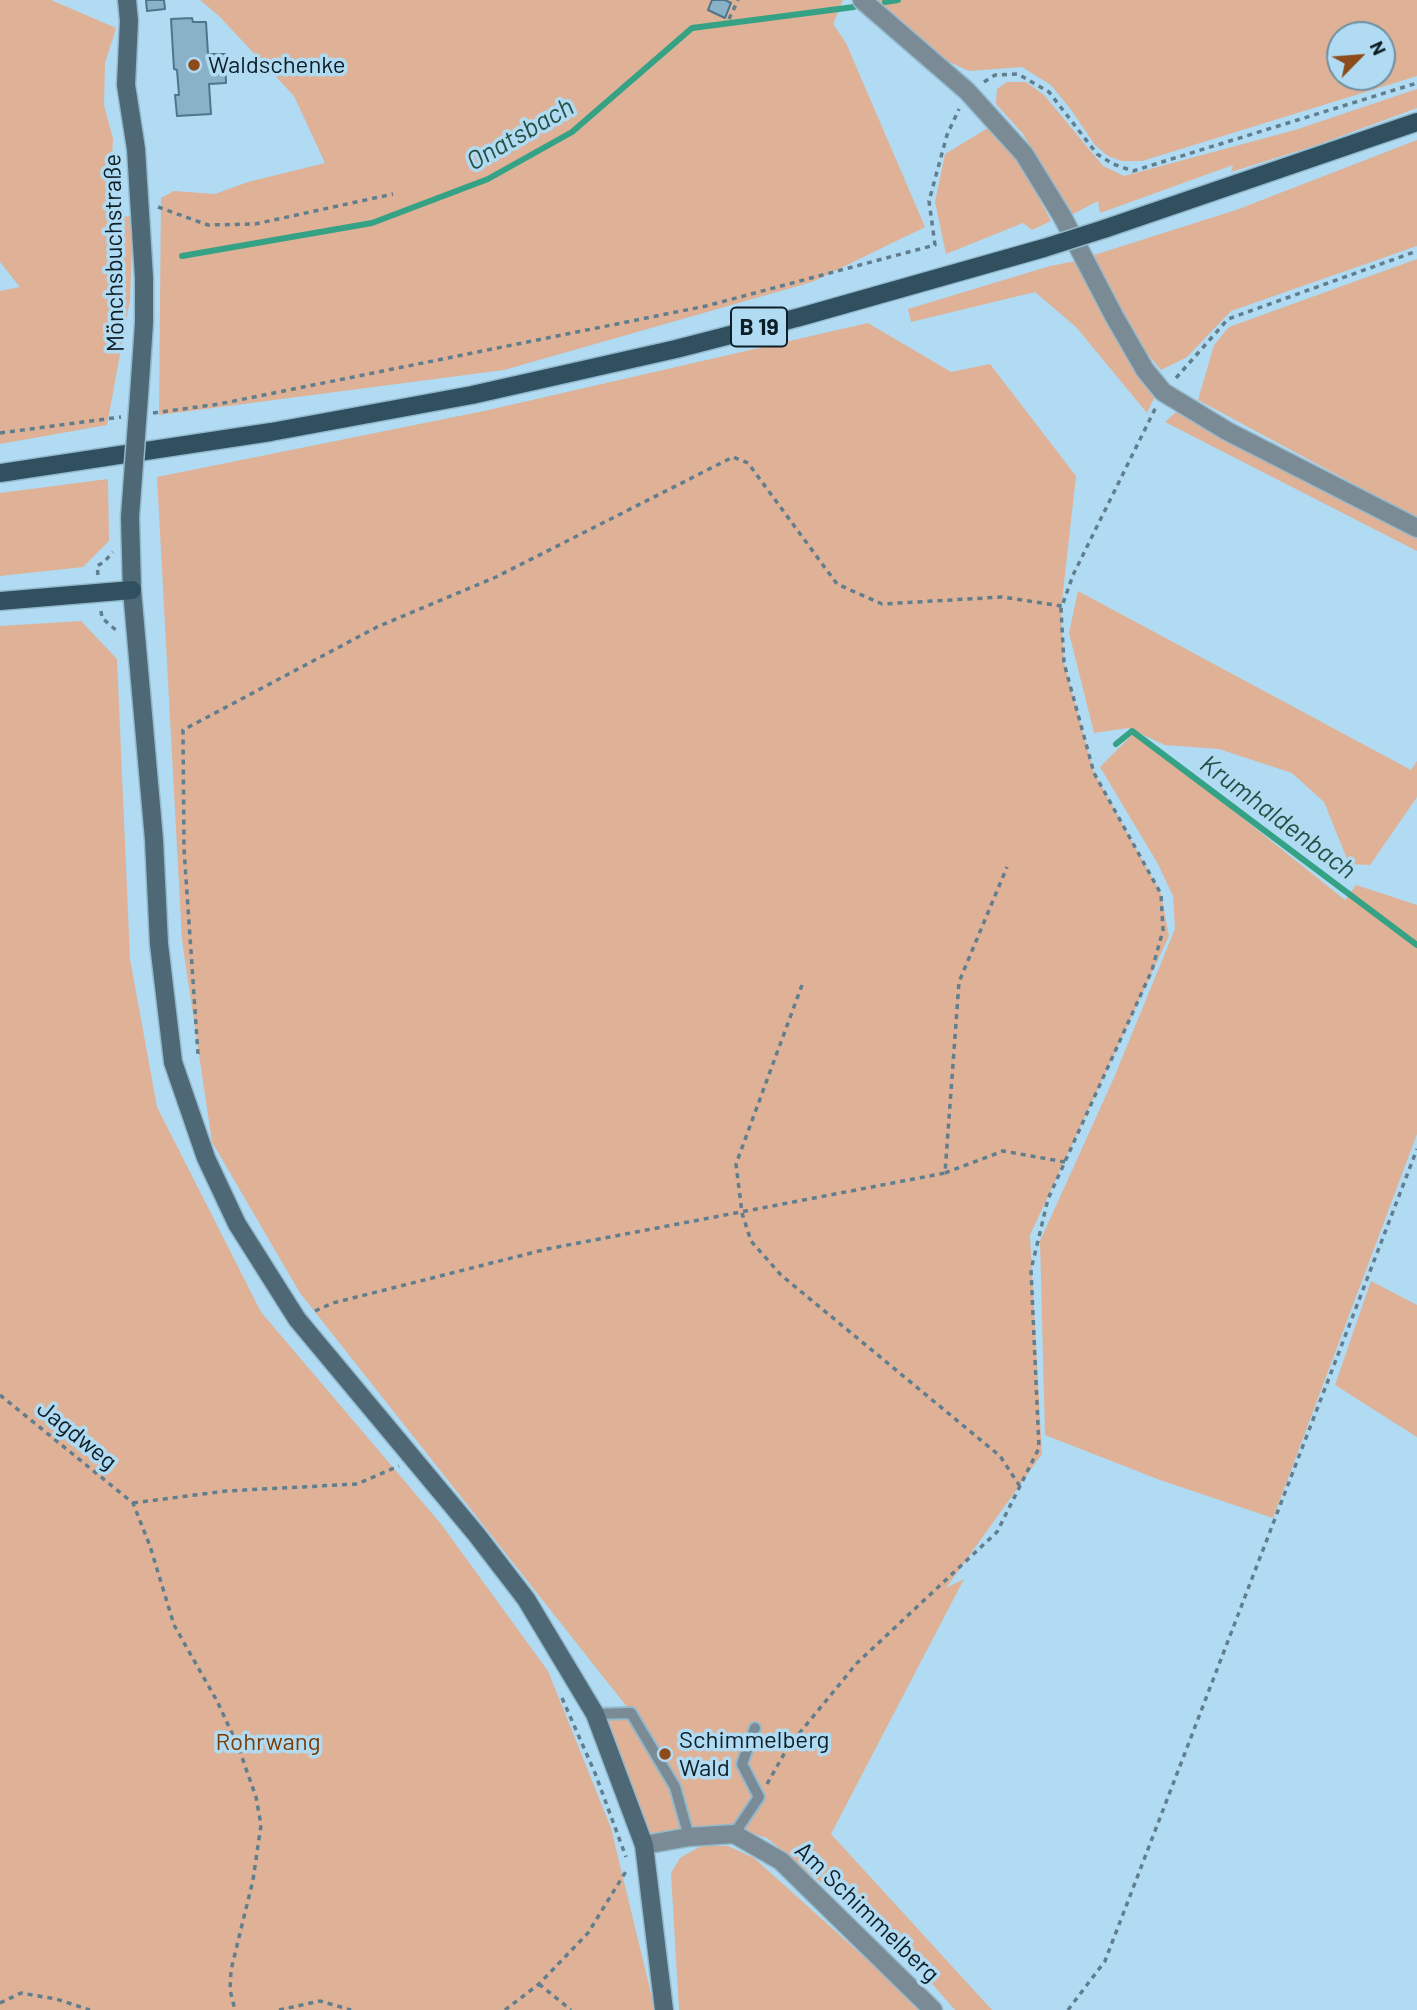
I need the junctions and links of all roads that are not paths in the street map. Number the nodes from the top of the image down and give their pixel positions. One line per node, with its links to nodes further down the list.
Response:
1 (127, 0): 6 (street, Mönchsbuchstraße, bridge)
2 (862, 0): 5 (street)
3 (1417, 122): 4 (main road, B 19, bridge)
4 (0, 473)
5 (1417, 528)
6 (132, 590): 7 (main road); 8 (street, Mönchsbuchstraße)
7 (0, 601)
8 (595, 1714): 11 (lane); 12 (street, Mönchsbuchstraße)
9 (755, 1728): 10 (lane)
10 (734, 1834): 11 (street); 14 (street, Am Schimmelberg)
11 (689, 1838): 12 (street)
12 (645, 1845): 13 (street, Mönchsbuchstraße)
13 (664, 2010)
14 (933, 2010)

